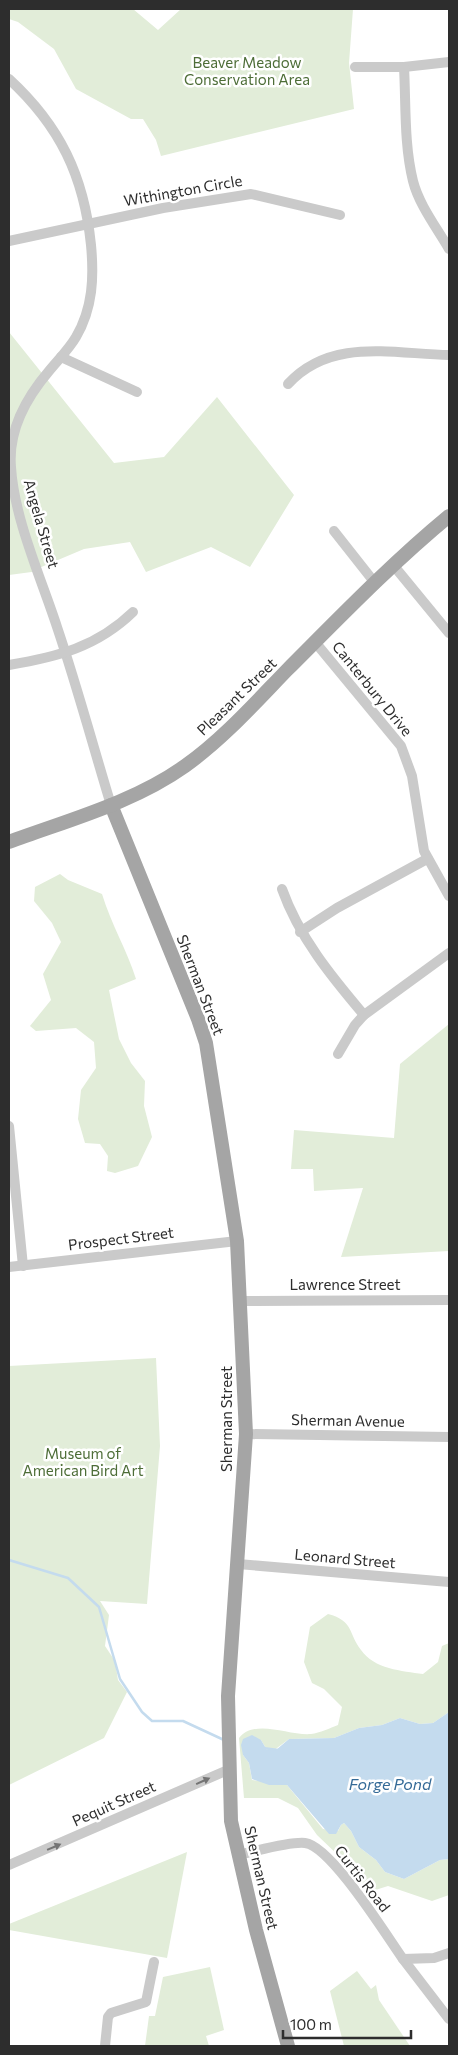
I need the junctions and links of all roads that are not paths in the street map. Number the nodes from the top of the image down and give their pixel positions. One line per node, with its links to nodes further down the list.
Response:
1 (449, 62): 3 (street)
2 (355, 67): 3 (street)
3 (404, 67): 8 (street)
4 (9, 79): 6 (street, Angela Street)
5 (340, 214): 6 (street, Withington Circle)
6 (89, 223): 7 (street, Withington Circle); 10 (street, Angela Street)
7 (9, 240)
8 (449, 249)
9 (449, 355): 11 (street)
10 (61, 357): 12 (street); 20 (street, Angela Street)
11 (288, 384)
12 (137, 392)
13 (449, 516): 15 (main road, Pleasant Street)
14 (334, 531): 16 (street)
15 (394, 566): 16 (main road, Pleasant Street); 18 (street)
16 (375, 583): 19 (main road, Pleasant Street)
17 (133, 612): 20 (street)
18 (449, 634)
19 (315, 642): 22 (main road, Pleasant Street); 24 (street, Canterbury Drive)
20 (66, 652): 21 (street); 22 (street, Angela Street)
21 (9, 666)
22 (111, 805): 23 (main road, Pleasant Street); 32 (main road, Sherman Street)
23 (9, 842)
24 (427, 859): 26 (street, Canterbury Drive); 27 (street)
25 (282, 889): 27 (street)
26 (449, 896)
27 (300, 932): 29 (street)
28 (449, 953): 29 (street)
29 (364, 1015): 30 (street)
30 (338, 1054)
31 (9, 1126): 33 (street)
32 (238, 1241): 33 (street, Prospect Street); 36 (main road, Sherman Street)
33 (23, 1266): 34 (street, Prospect Street)
34 (9, 1267)
35 (449, 1300): 36 (street, Lawrence Street)
36 (241, 1301): 37 (main road, Sherman Street)
37 (246, 1434): 38 (street, Sherman Avenue); 39 (main road, Sherman Street)
38 (449, 1437)
39 (238, 1564): 40 (street, Leonard Street); 41 (main road, Sherman Street)
40 (449, 1582)
41 (230, 1769): 42 (main road, Sherman Street); 43 (street, Pequit Street, one-way to 41)
42 (237, 1855): 45 (street, Curtis Road); 49 (main road, Sherman Street)
43 (9, 1865)
44 (449, 1953): 45 (street)
45 (403, 1959): 47 (street, Curtis Road)
46 (154, 1962): 48 (street)
47 (449, 2019)
48 (105, 2046)
49 (288, 2046)

